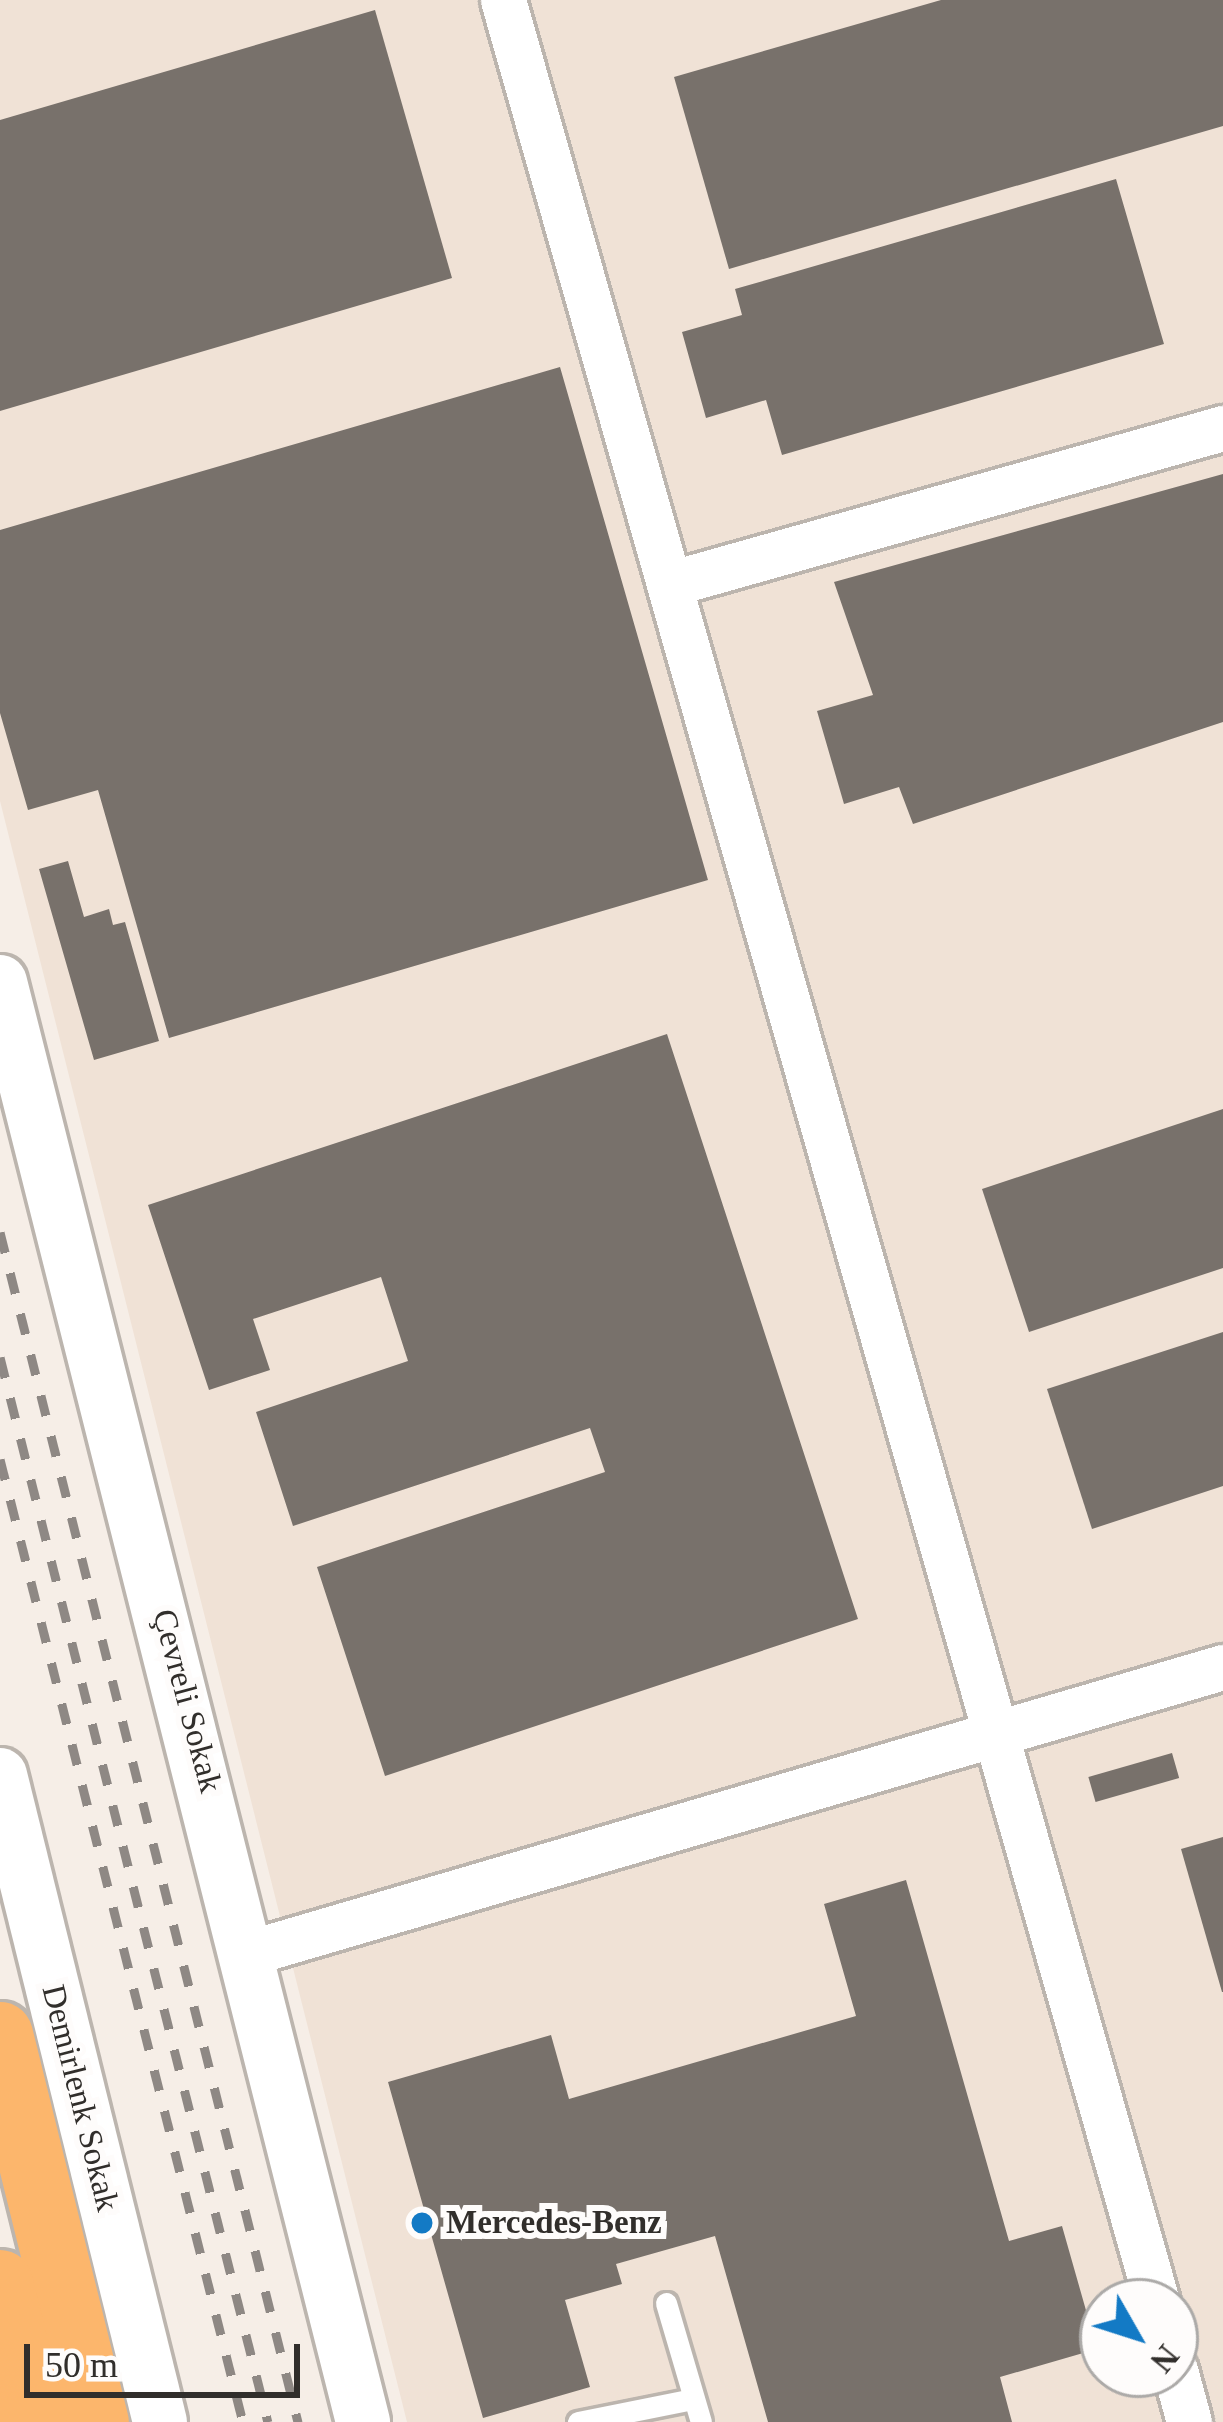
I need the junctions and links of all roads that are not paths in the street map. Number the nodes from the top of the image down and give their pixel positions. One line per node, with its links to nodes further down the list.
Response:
1 (503, 0): 3 (street)
2 (1223, 428): 3 (street)
3 (669, 584): 6 (street)
4 (0, 982): 8 (street, Çevreli Sokak)
5 (1223, 1667): 6 (street)
6 (999, 1733): 8 (street); 10 (street)
7 (0, 1775): 16 (street, Demirlenk Sokak)
8 (252, 1952): 17 (street, Çevreli Sokak)
9 (0, 2036): 15 (highway)
10 (1150, 2278)
11 (0, 2283): 14 (highway)
12 (665, 2303): 13 (lane)
13 (693, 2399): 18 (lane); 19 (lane)
14 (34, 2422)
15 (96, 2422)
16 (160, 2422)
17 (364, 2422)
18 (578, 2422)
19 (701, 2422)

